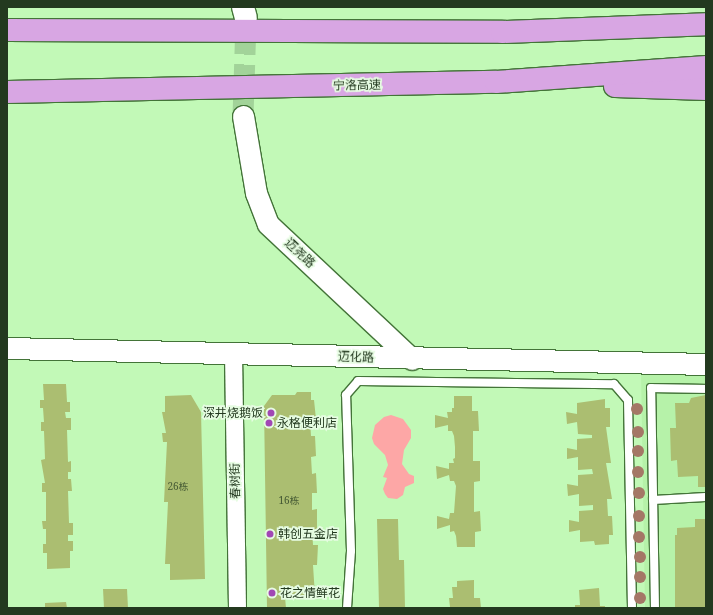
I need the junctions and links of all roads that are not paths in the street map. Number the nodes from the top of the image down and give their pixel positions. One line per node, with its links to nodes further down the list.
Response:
1 (706, 17): 2 (highway)
2 (662, 22): 3 (highway); 4 (highway)
3 (706, 24)
4 (7, 30)
5 (700, 68): 6 (highway, 宁洛高速)
6 (496, 82): 7 (highway); 8 (highway, 宁洛高速)
7 (706, 89)
8 (7, 92)
9 (243, 116): 12 (street, 迈尧路)
10 (7, 348): 11 (street, 迈化路)
11 (232, 353): 12 (street, 迈化路); 17 (street, 春树街)
12 (412, 359): 13 (street, 迈化路)
13 (706, 364)
14 (706, 389): 16 (lane)
15 (706, 497): 16 (lane)
16 (653, 500): 20 (lane)
17 (237, 608)
18 (347, 608): 19 (lane)
19 (632, 608)
20 (655, 608)

